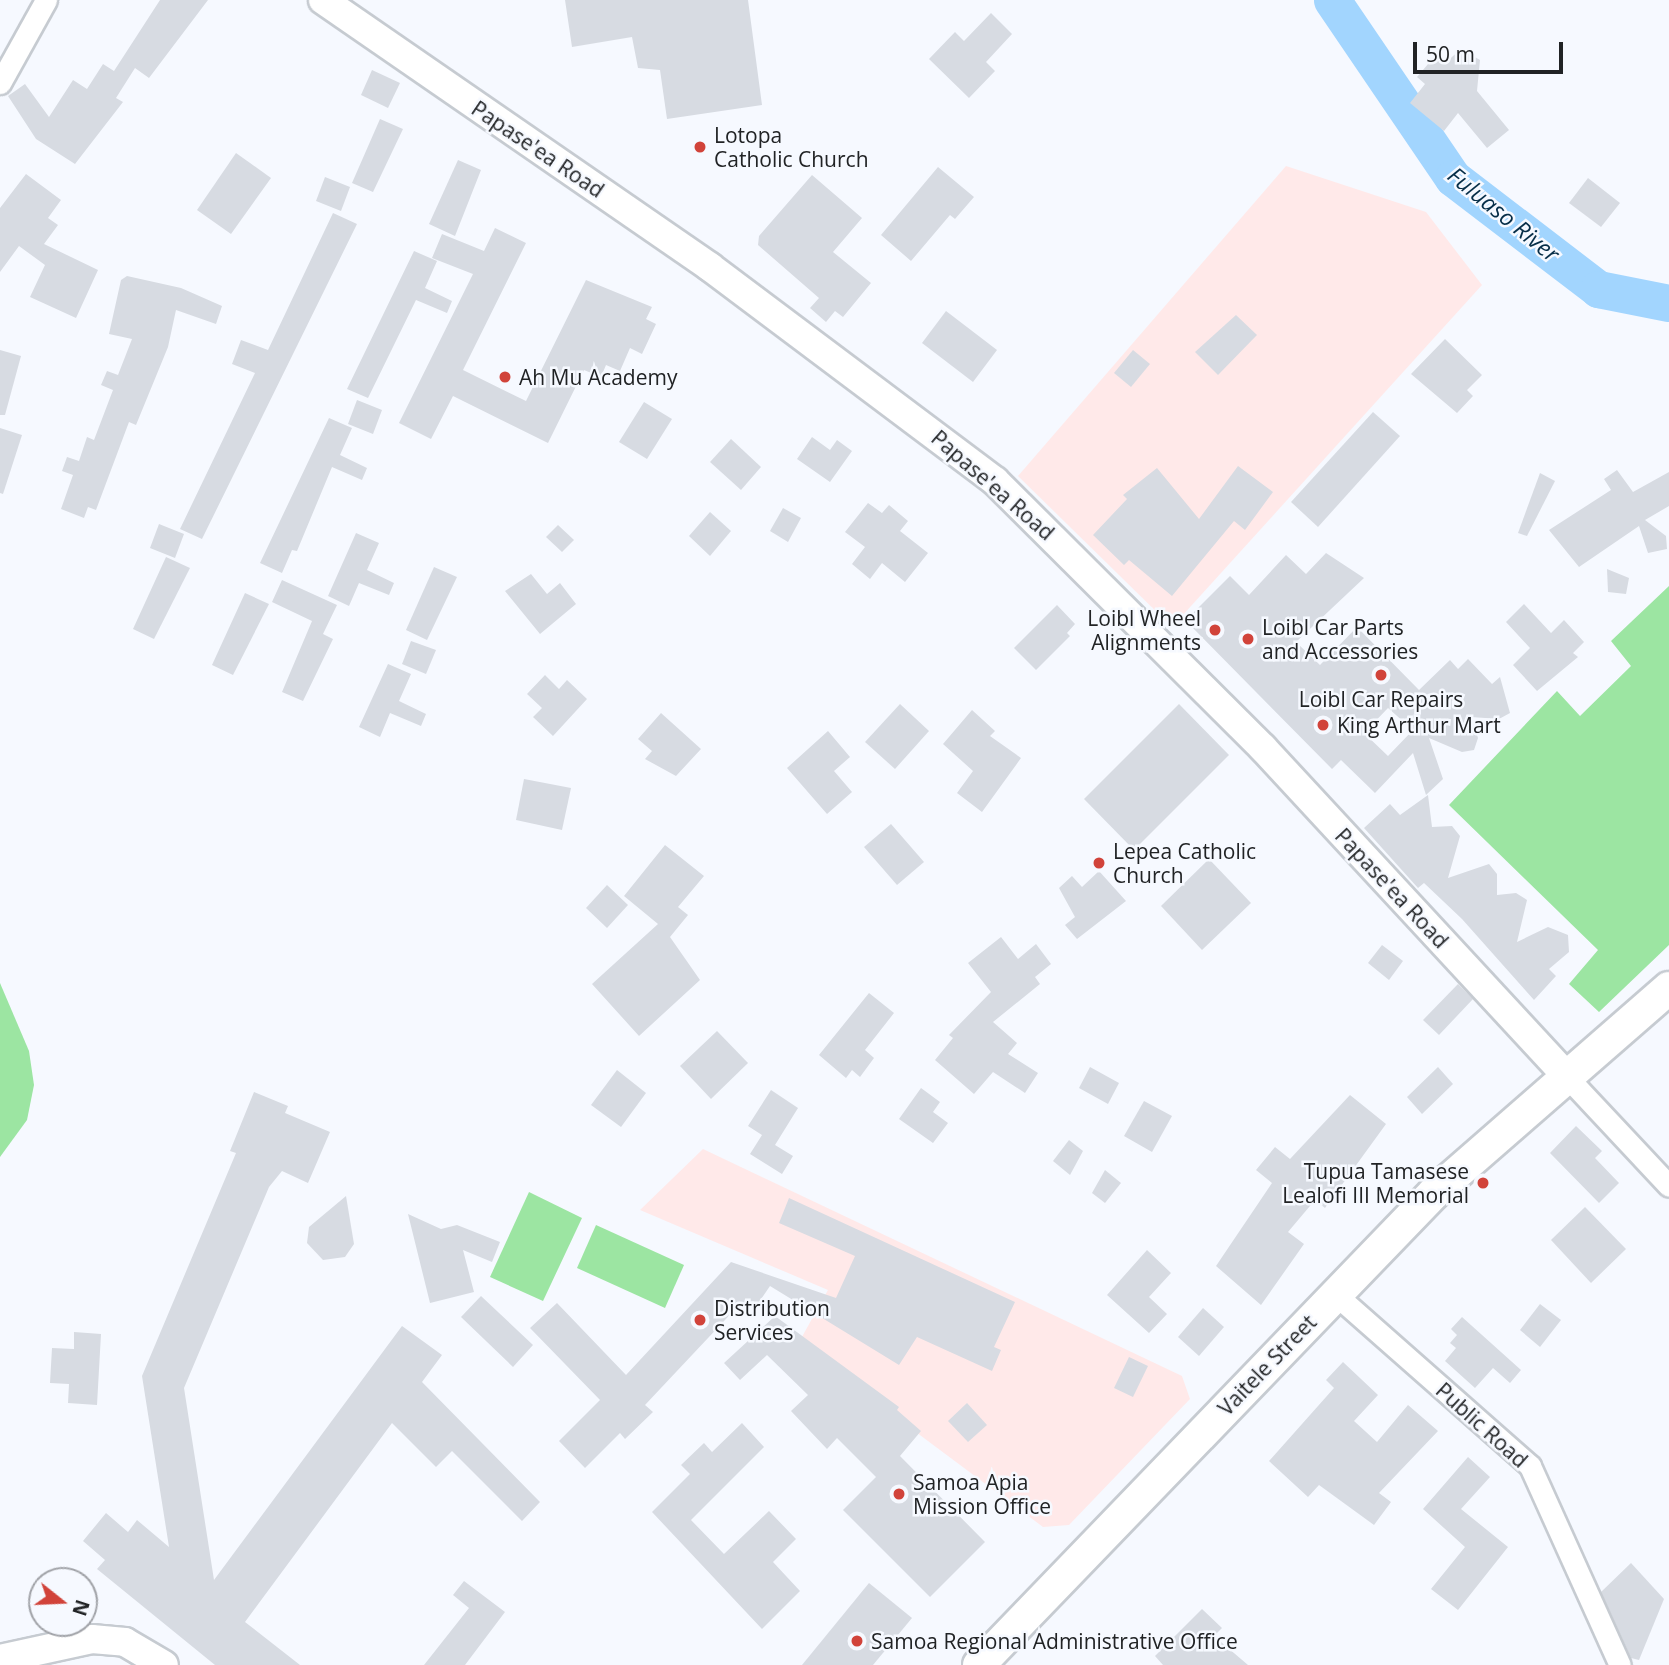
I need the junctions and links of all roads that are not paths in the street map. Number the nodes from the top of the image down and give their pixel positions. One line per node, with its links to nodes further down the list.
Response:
1 (47, 0): 3 (street)
2 (323, 0): 5 (main road, Papase'ea Road)
3 (0, 83)
4 (1669, 988): 5 (main road, Vaitele Street)
5 (1569, 1079): 6 (street); 7 (main road, Vaitele Street)
6 (1669, 1186)
7 (1335, 1294): 10 (main road, Vaitele Street); 11 (street, Public Road)
8 (0, 1659): 9 (main road)
9 (164, 1665)
10 (979, 1665)
11 (1620, 1665)

